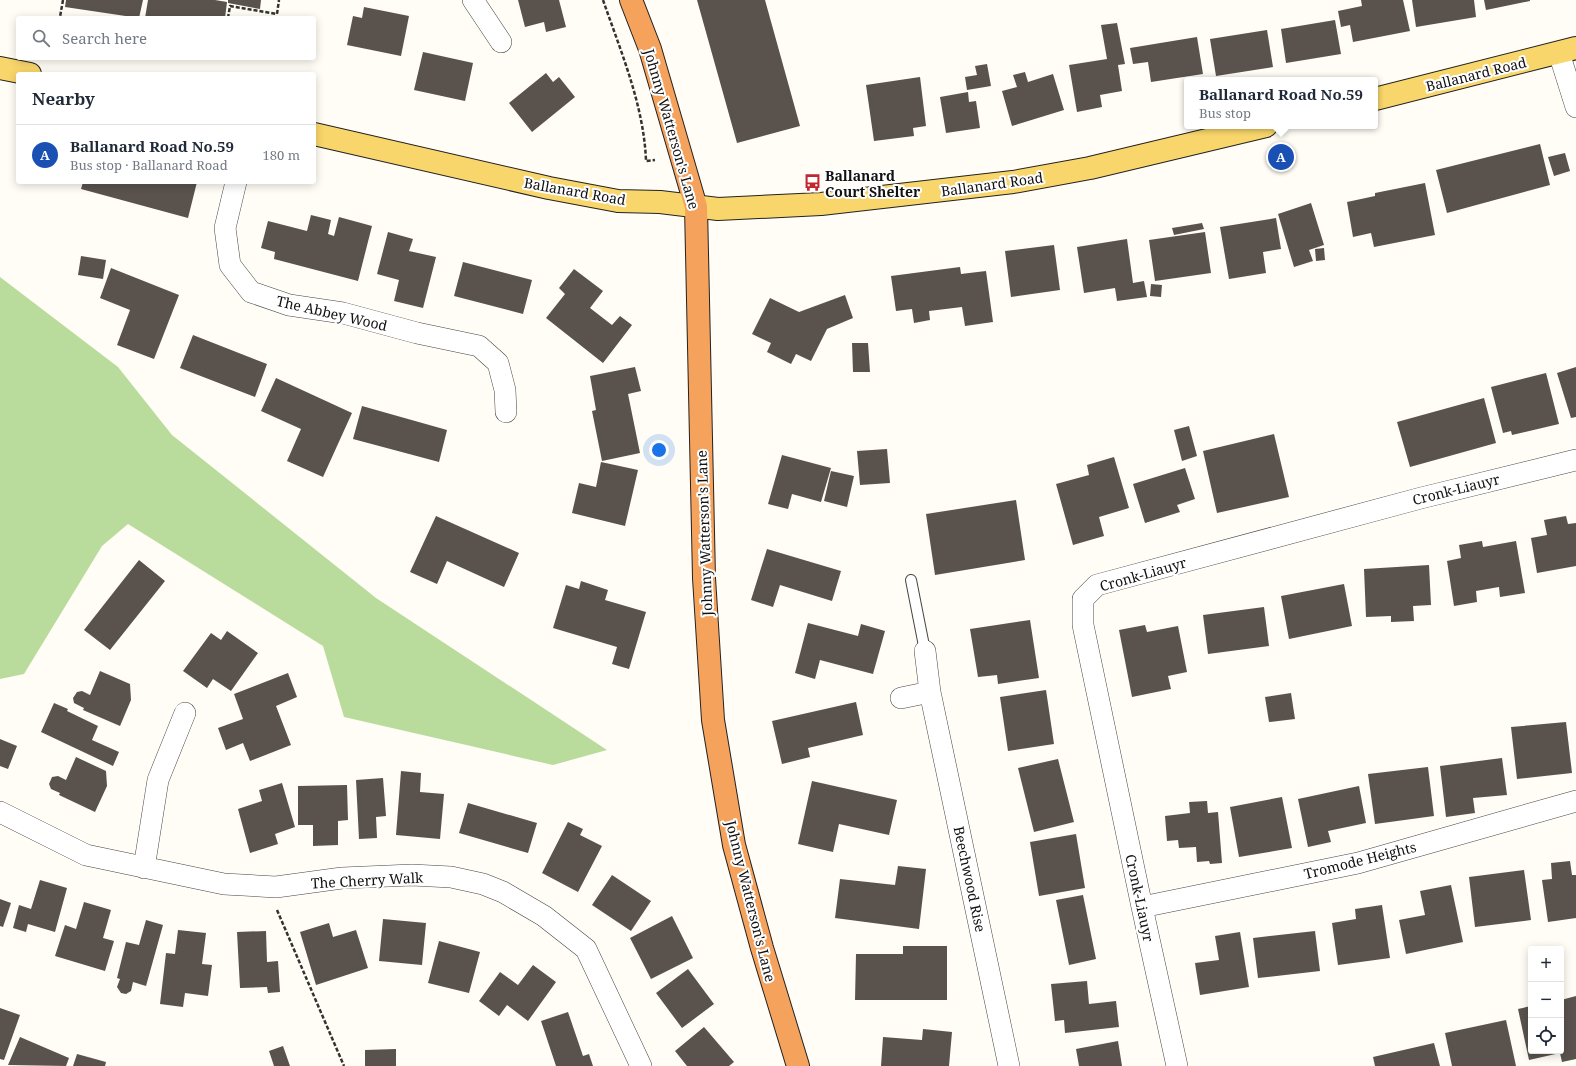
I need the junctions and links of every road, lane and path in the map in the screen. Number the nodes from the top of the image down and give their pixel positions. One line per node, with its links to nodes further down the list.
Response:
1 (63, 0): 6 (path)
2 (279, 0): 7 (path)
3 (473, 0): 8 (street)
4 (603, 0): 16 (path, Johnny Watterson's Lane)
5 (631, 0): 18 (highway, Johnny Watterson's Lane)
6 (60, 16)
7 (228, 16)
8 (501, 42)
9 (1568, 50): 12 (main road, Ballanard Road); 13 (street)
10 (0, 68): 11 (main road)
11 (20, 72)
12 (1378, 98)
13 (1576, 107)
14 (1253, 129): 18 (main road, Ballanard Road)
15 (316, 134): 18 (main road, Ballanard Road)
16 (655, 160)
17 (236, 184): 19 (street, The Abbey Wood)
18 (696, 207): 33 (highway, Johnny Watterson's Lane)
19 (506, 412)
20 (1576, 460): 30 (street, Cronk-Liauyr)
21 (911, 580): 22 (lane, Beechwood Rise)
22 (925, 651): 23 (street, Beechwood Rise)
23 (930, 692): 24 (street); 34 (street, Beechwood Rise)
24 (901, 698)
25 (185, 713): 28 (street)
26 (1576, 801): 30 (street, Tromode Heights)
27 (0, 812): 28 (street, The Cherry Walk)
28 (144, 868): 29 (street, The Cherry Walk)
29 (276, 887): 31 (path); 32 (street, The Cherry Walk)
30 (1142, 907): 35 (street, Cronk-Liauyr)
31 (344, 1066)
32 (641, 1066)
33 (798, 1066)
34 (1009, 1066)
35 (1177, 1066)

